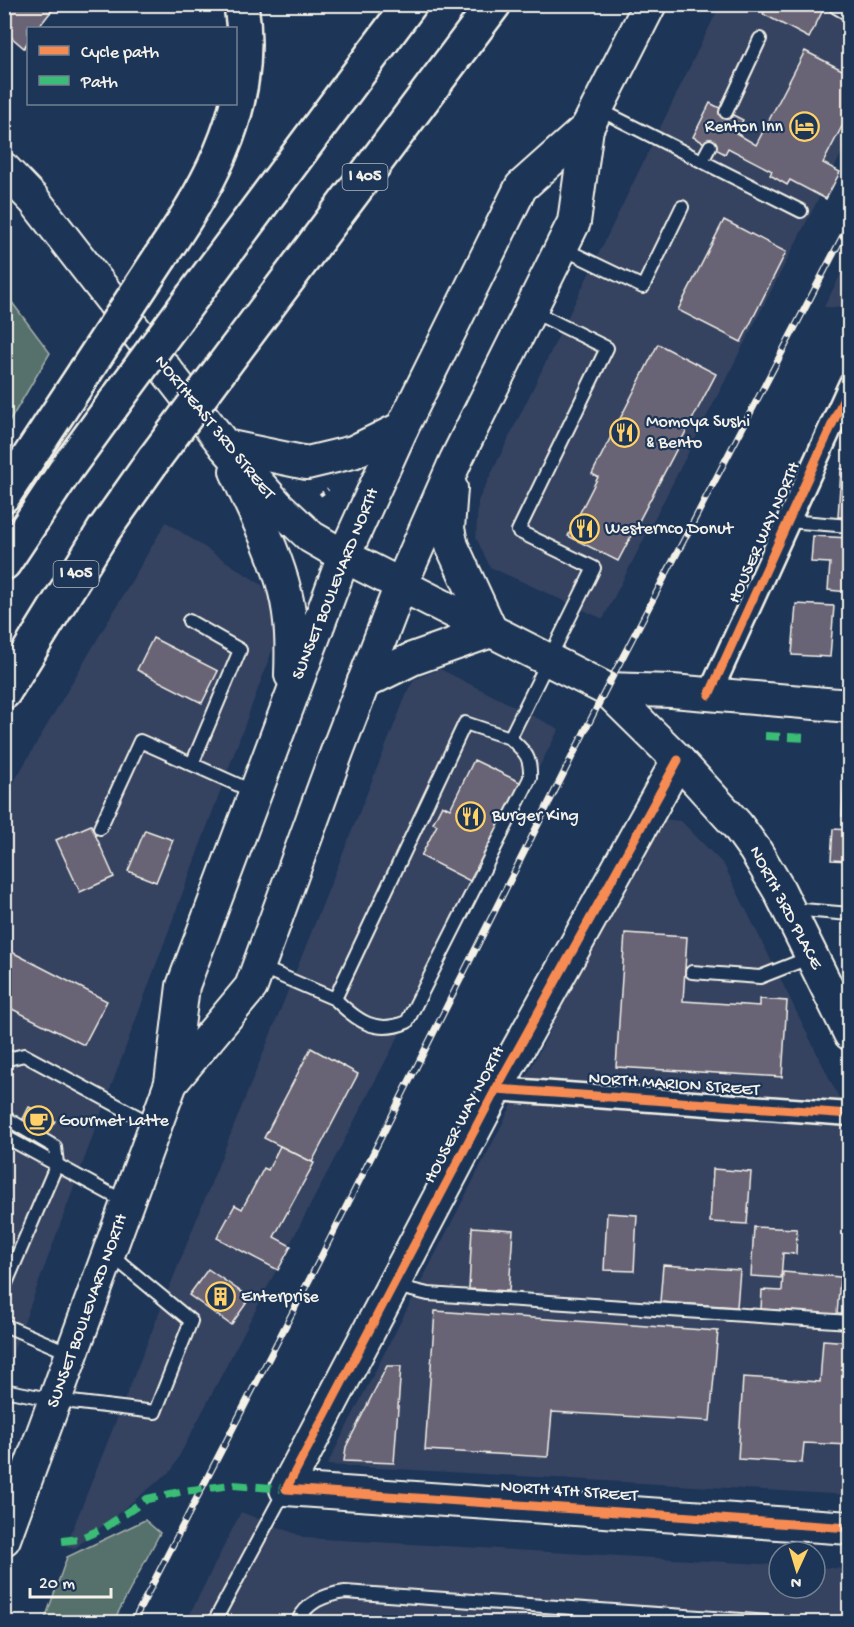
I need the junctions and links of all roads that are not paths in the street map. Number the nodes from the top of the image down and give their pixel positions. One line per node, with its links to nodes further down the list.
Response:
1 (241, 4): 8 (highway, bridge)
2 (410, 4): 27 (highway, bridge)
3 (494, 4): 34 (highway, I 405, bridge)
4 (650, 4): 11 (main road, SUNSET BOULEVARD NORTH)
5 (837, 4): 6 (lane)
6 (849, 15)
7 (760, 39): 10 (lane)
8 (237, 100)
9 (236, 105): 23 (highway, bridge)
10 (726, 112)
11 (592, 118): 13 (lane); 17 (main road, SUNSET BOULEVARD NORTH); 20 (main road, SUNSET BOULEVARD NORTH)
12 (710, 146): 13 (lane)
13 (702, 161): 16 (lane)
14 (4, 168): 21 (main road, NORTHEAST 3RD STREET)
15 (682, 207): 17 (lane)
16 (801, 211)
17 (562, 247): 18 (main road, SUNSET BOULEVARD NORTH)
18 (531, 310): 22 (main road, SUNSET BOULEVARD NORTH); 31 (lane)
19 (849, 385): 24 (street, HOUSER WAY NORTH)
20 (402, 428): 21 (main road); 26 (main road, SUNSET BOULEVARD NORTH)
21 (225, 446): 26 (main road, NORTHEAST 3RD STREET); 37 (main road)
22 (456, 460): 28 (main road, SUNSET BOULEVARD NORTH); 30 (main road)
23 (4, 495)
24 (788, 521): 25 (lane); 35 (street, HOUSER WAY NORTH)
25 (849, 526)
26 (344, 556): 28 (main road, NORTHEAST 3RD STREET); 37 (main road, SUNSET BOULEVARD NORTH)
27 (4, 563)
28 (401, 585): 30 (main road, NORTHEAST 3RD STREET); 32 (main road, SUNSET BOULEVARD NORTH)
29 (189, 621): 40 (lane)
30 (491, 631): 31 (main road, NORTHEAST 3RD STREET); 32 (main road)
31 (549, 660): 33 (main road, NORTHEAST 3RD STREET); 38 (lane)
32 (363, 683): 46 (main road, SUNSET BOULEVARD NORTH)
33 (606, 689): 35 (main road); 39 (main road, NORTH 3RD PLACE)
34 (4, 692)
35 (709, 695): 36 (main road)
36 (849, 706)
37 (287, 707): 41 (main road, SUNSET BOULEVARD NORTH)
38 (510, 738): 48 (lane); 48 (lane)
39 (678, 760): 43 (main road, NORTH 3RD PLACE); 52 (main road, HOUSER WAY NORTH)
40 (192, 764): 41 (lane); 42 (lane)
41 (256, 792): 51 (main road, SUNSET BOULEVARD NORTH)
42 (100, 828)
43 (788, 909): 44 (lane); 45 (main road, NORTH 3RD PLACE)
44 (849, 914)
45 (812, 956): 47 (lane); 49 (main road, NORTH 3RD PLACE)
46 (258, 966): 48 (lane); 51 (main road, SUNSET BOULEVARD NORTH)
47 (692, 972)
48 (335, 999)
49 (849, 1034)
50 (4, 1060): 55 (lane)
51 (171, 1083): 55 (main road, SUNSET BOULEVARD NORTH)
52 (496, 1089): 53 (street, NORTH MARION STREET); 60 (main road, HOUSER WAY NORTH)
53 (849, 1114)
54 (4, 1117): 57 (lane)
55 (156, 1127): 58 (main road, SUNSET BOULEVARD NORTH)
56 (4, 1136): 57 (lane)
57 (57, 1164): 58 (lane); 61 (lane)
58 (127, 1204): 59 (main road, SUNSET BOULEVARD NORTH)
59 (109, 1253): 64 (main road, SUNSET BOULEVARD NORTH); 66 (lane)
60 (394, 1286): 62 (lane); 68 (main road, HOUSER WAY NORTH)
61 (4, 1288)
62 (849, 1322)
63 (4, 1325): 64 (lane)
64 (72, 1354): 66 (main road, SUNSET BOULEVARD NORTH)
65 (4, 1389): 66 (lane)
66 (55, 1400): 67 (main road, SUNSET BOULEVARD NORTH)
67 (16, 1472): 70 (main road, SUNSET BOULEVARD NORTH)
68 (286, 1489): 69 (main road, NORTH 4TH STREET); 71 (lane, HOUSER WAY NORTH)
69 (849, 1528)
70 (5, 1536)
71 (214, 1623)
72 (297, 1623): 73 (lane)
73 (771, 1623)

